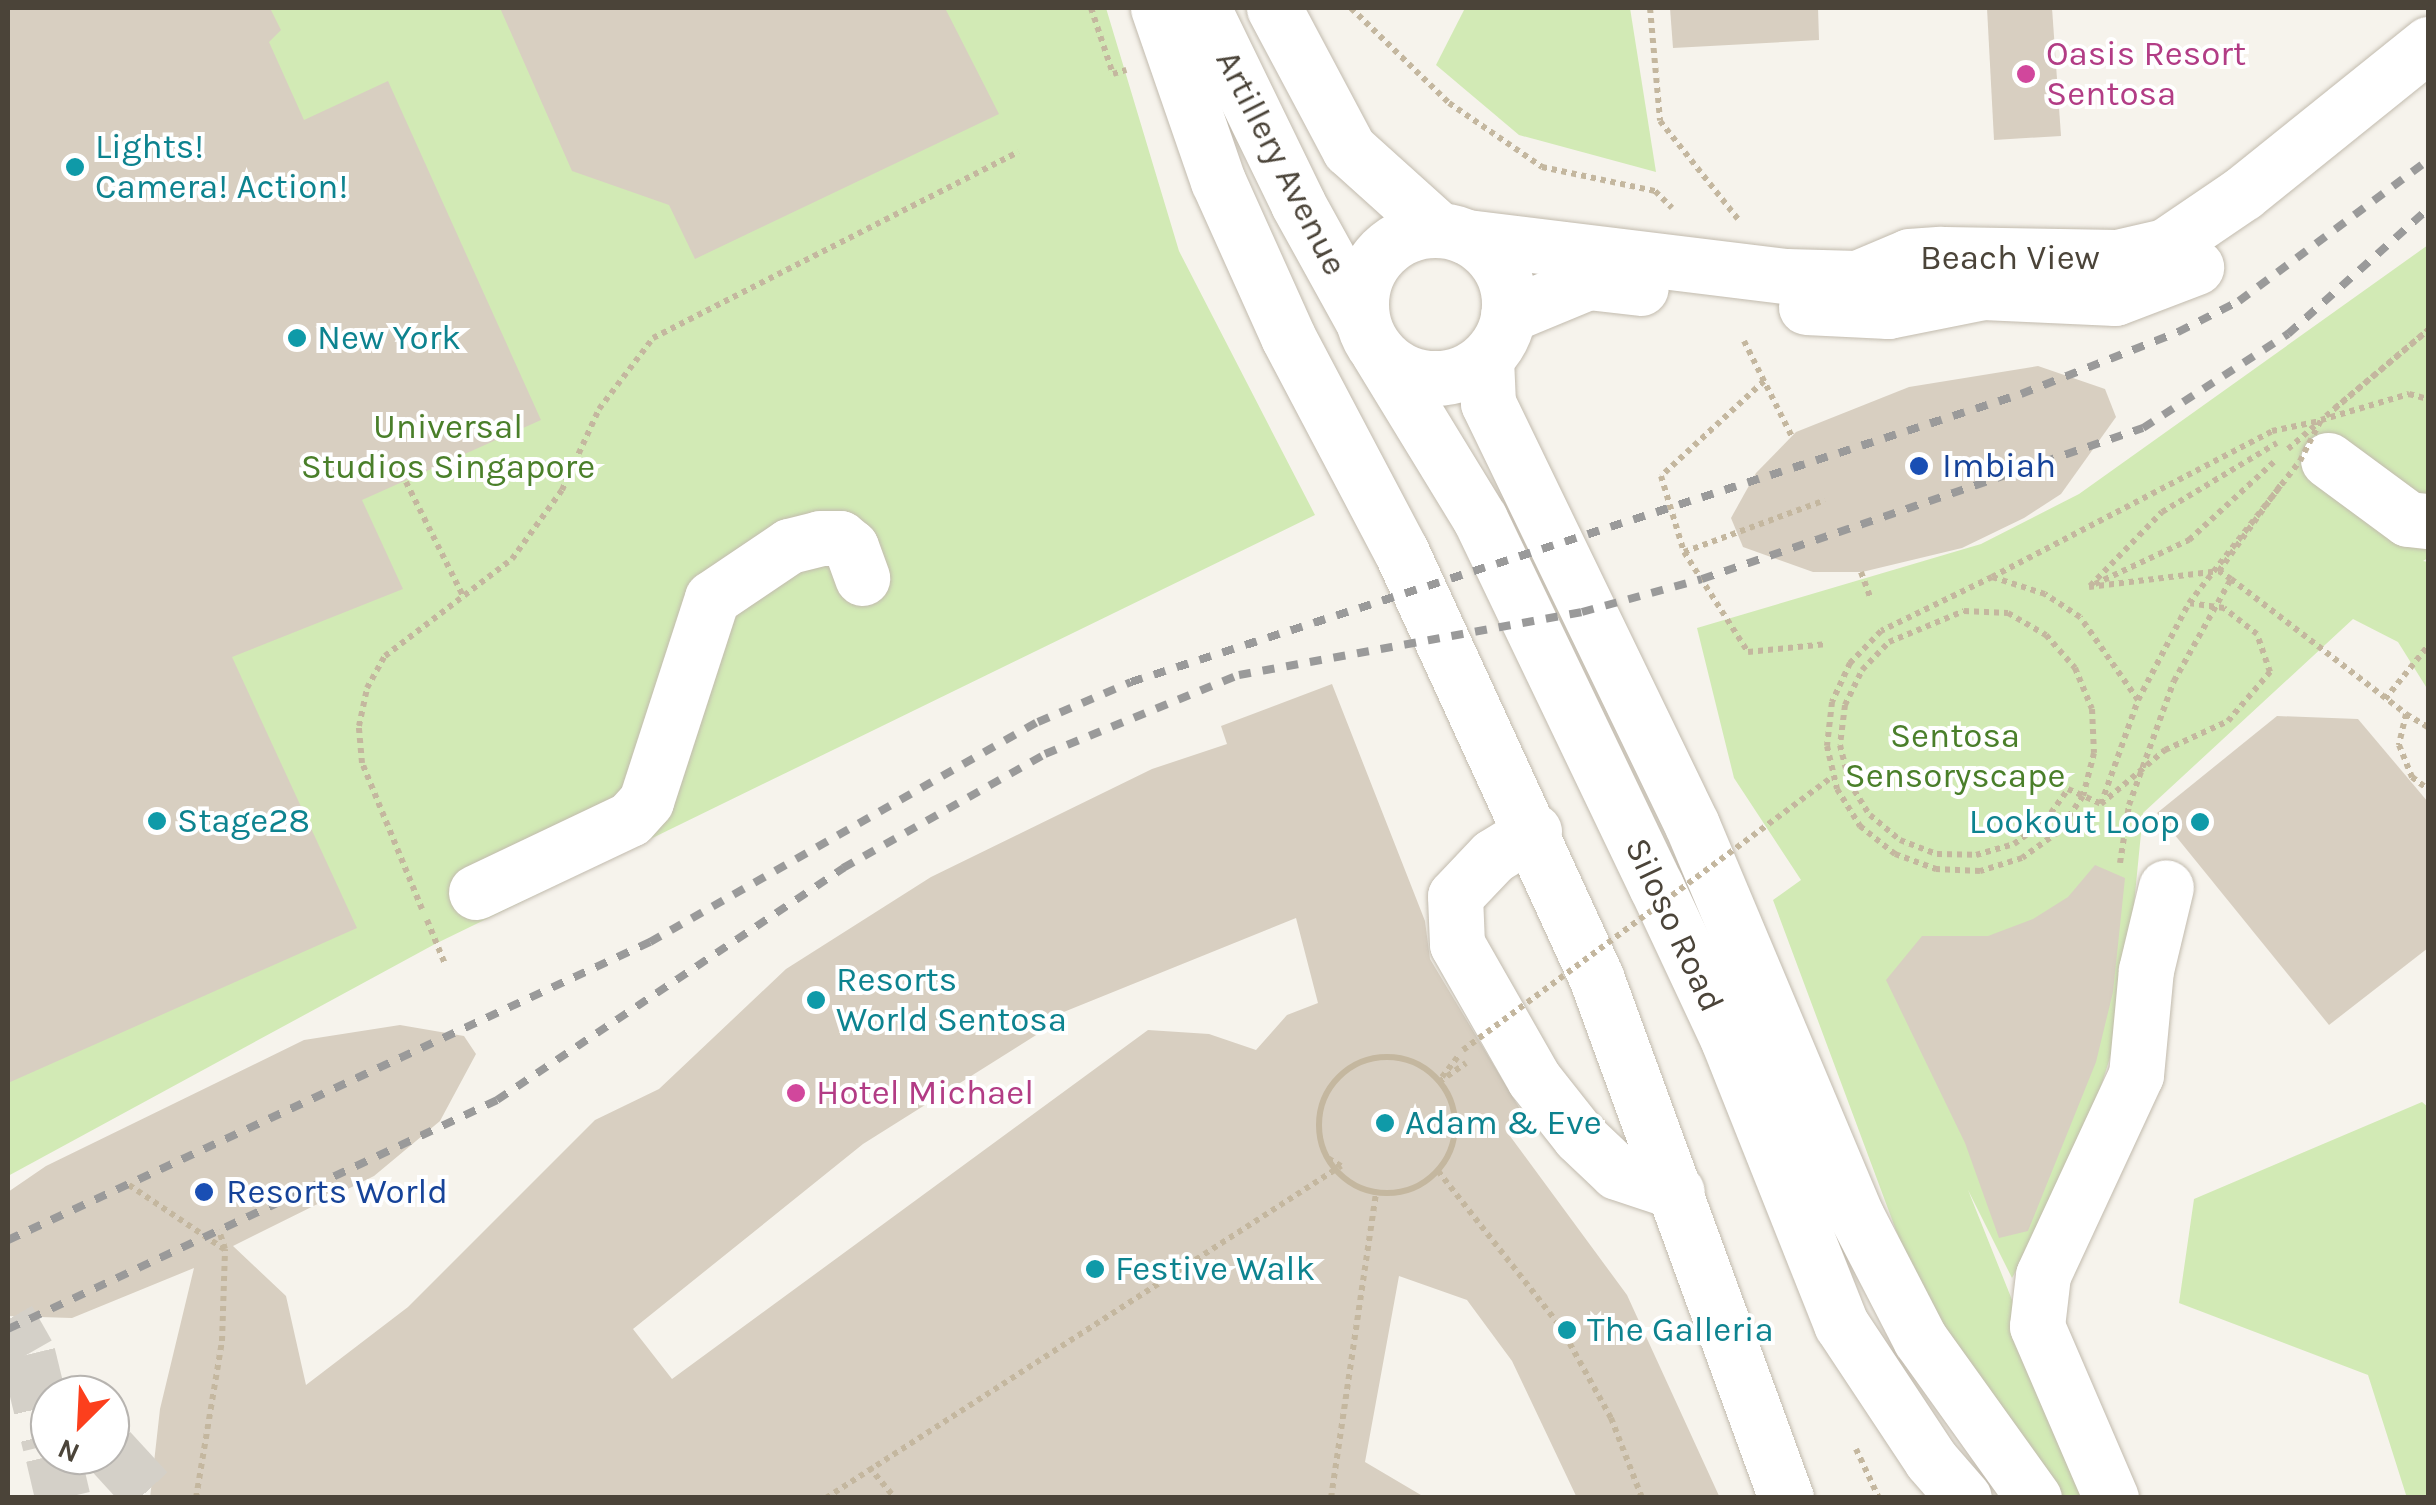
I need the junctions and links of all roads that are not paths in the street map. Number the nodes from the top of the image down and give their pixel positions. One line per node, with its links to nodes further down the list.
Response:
1 (1158, 8): 12 (street)
2 (1203, 8): 7 (street, Artillery Avenue)
3 (1274, 8): 6 (street, Artillery Avenue)
4 (2428, 44): 6 (street, Beach View)
5 (2428, 89): 8 (street, Beach View)
6 (1453, 234): 7 (street, Artillery Avenue); 8 (street, Artillery Avenue)
7 (1370, 335): 8 (street); 18 (street, Siloso Road)
8 (1497, 337): 16 (street, Siloso Road)
9 (2318, 434): 10 (street)
10 (2428, 521)
11 (862, 578): 14 (street)
12 (1534, 831): 15 (street); 15 (street)
13 (2166, 887): 20 (street)
14 (476, 892)
15 (1677, 1192): 17 (street)
16 (1995, 1472): 19 (street, Siloso Road)
17 (1786, 1498)
18 (1964, 1498)
19 (2034, 1498)
20 (2110, 1498)

